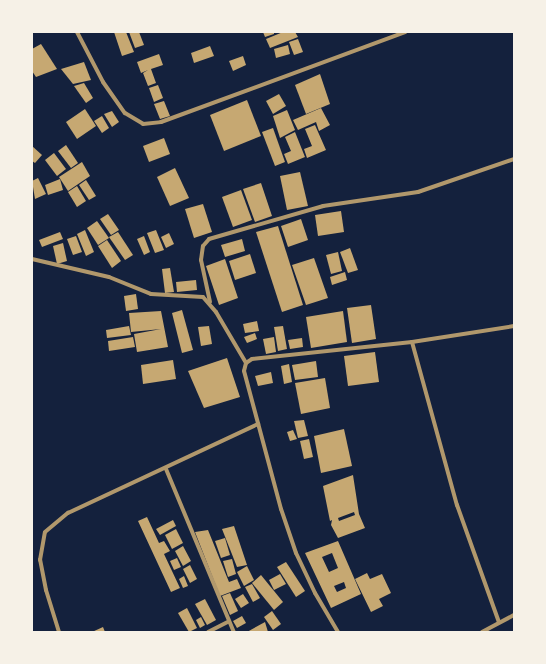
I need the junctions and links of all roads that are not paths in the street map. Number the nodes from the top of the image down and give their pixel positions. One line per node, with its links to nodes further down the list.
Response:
1 (77, 32): 2 (street)
2 (405, 32)
3 (514, 159): 5 (street)
4 (32, 259): 5 (street)
5 (210, 302): 8 (street)
6 (514, 326): 7 (street)
7 (412, 342): 8 (street); 13 (street)
8 (246, 363): 9 (street)
9 (258, 424): 10 (street); 17 (street)
10 (166, 469): 12 (street); 14 (street)
11 (514, 615): 13 (street)
12 (228, 622): 15 (street); 16 (street)
13 (499, 622): 18 (street)
14 (59, 632)
15 (208, 632)
16 (234, 632)
17 (338, 632)
18 (482, 632)

